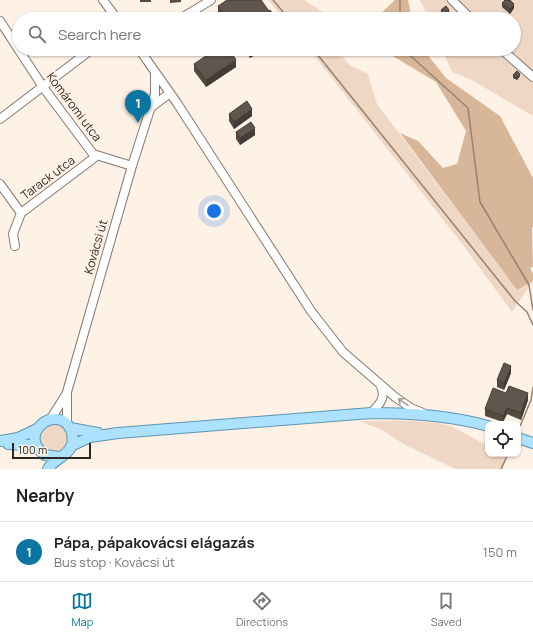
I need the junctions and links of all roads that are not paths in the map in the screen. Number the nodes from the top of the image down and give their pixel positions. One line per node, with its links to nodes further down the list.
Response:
1 (103, 0): 4 (street)
2 (211, 0): 5 (street)
3 (452, 0): 6 (street)
4 (112, 12)
5 (191, 12)
6 (464, 12)
7 (0, 21): 8 (street, Komáromi utca)
8 (12, 39)
9 (23, 56): 15 (street, Komáromi utca)
10 (83, 56): 15 (street)
11 (144, 56): 13 (street)
12 (509, 56): 14 (street)
13 (155, 72): 16 (street); 17 (street, Kovácsi út)
14 (533, 77)
15 (43, 87): 19 (street); 20 (street, Komáromi utca)
16 (168, 91): 17 (street); 18 (street); 25 (street)
17 (155, 94): 18 (street, Kovácsi út)
18 (150, 108): 21 (street, Kovácsi út)
19 (0, 119)
20 (93, 154): 21 (street, Komáromi utca); 23 (street, Tarack utca)
21 (132, 166): 26 (street, Kovácsi út)
22 (0, 184): 23 (street)
23 (21, 213): 24 (street, Tarack utca)
24 (15, 246)
25 (380, 384): 27 (street); 28 (street, one-way to 25)
26 (67, 392): 29 (street, Kovácsi út); 31 (street, Kovácsi út)
27 (371, 413): 28 (main road); 33 (main road)
28 (430, 415): 30 (main road)
29 (50, 420): 31 (main road); 32 (main road)
30 (485, 425)
31 (68, 426): 33 (main road); 37 (main road)
32 (37, 429): 35 (main road); 38 (main road)
33 (118, 433): 37 (main road)
34 (521, 439): 36 (main road)
35 (0, 443): 38 (main road)
36 (533, 443)
37 (72, 446): 39 (main road)
38 (39, 450): 39 (main road); 40 (main road)
39 (59, 457): 41 (main road)
40 (41, 469)
41 (48, 469)

